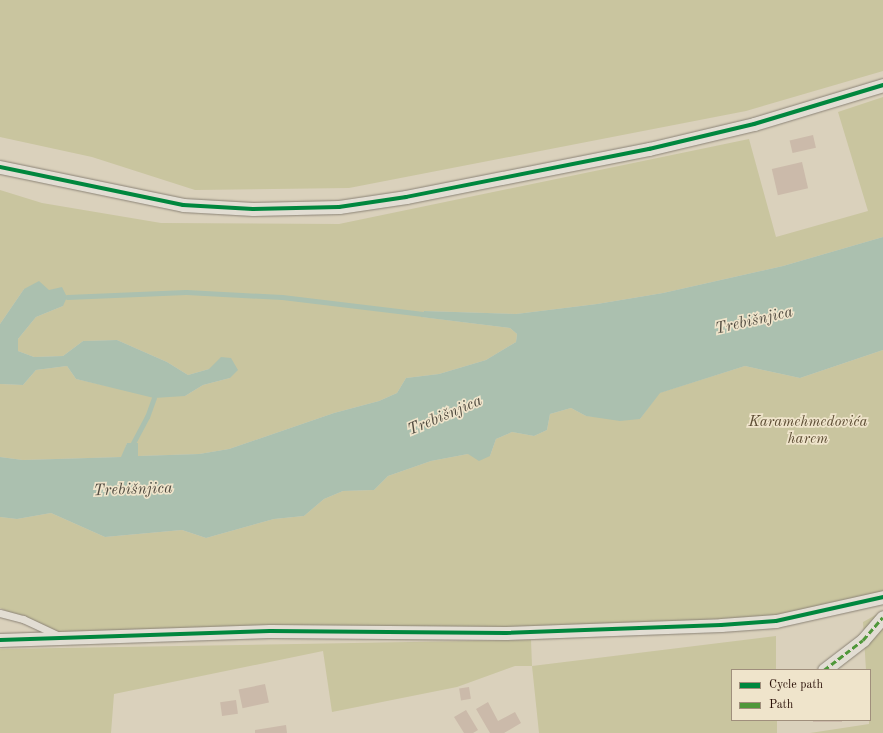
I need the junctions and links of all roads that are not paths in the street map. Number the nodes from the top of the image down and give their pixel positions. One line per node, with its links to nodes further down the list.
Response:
1 (883, 85): 2 (street)
2 (0, 167)
3 (883, 597): 6 (street)
4 (0, 613): 6 (lane)
5 (883, 617): 8 (street)
6 (64, 638): 7 (street)
7 (0, 640)
8 (825, 669)

